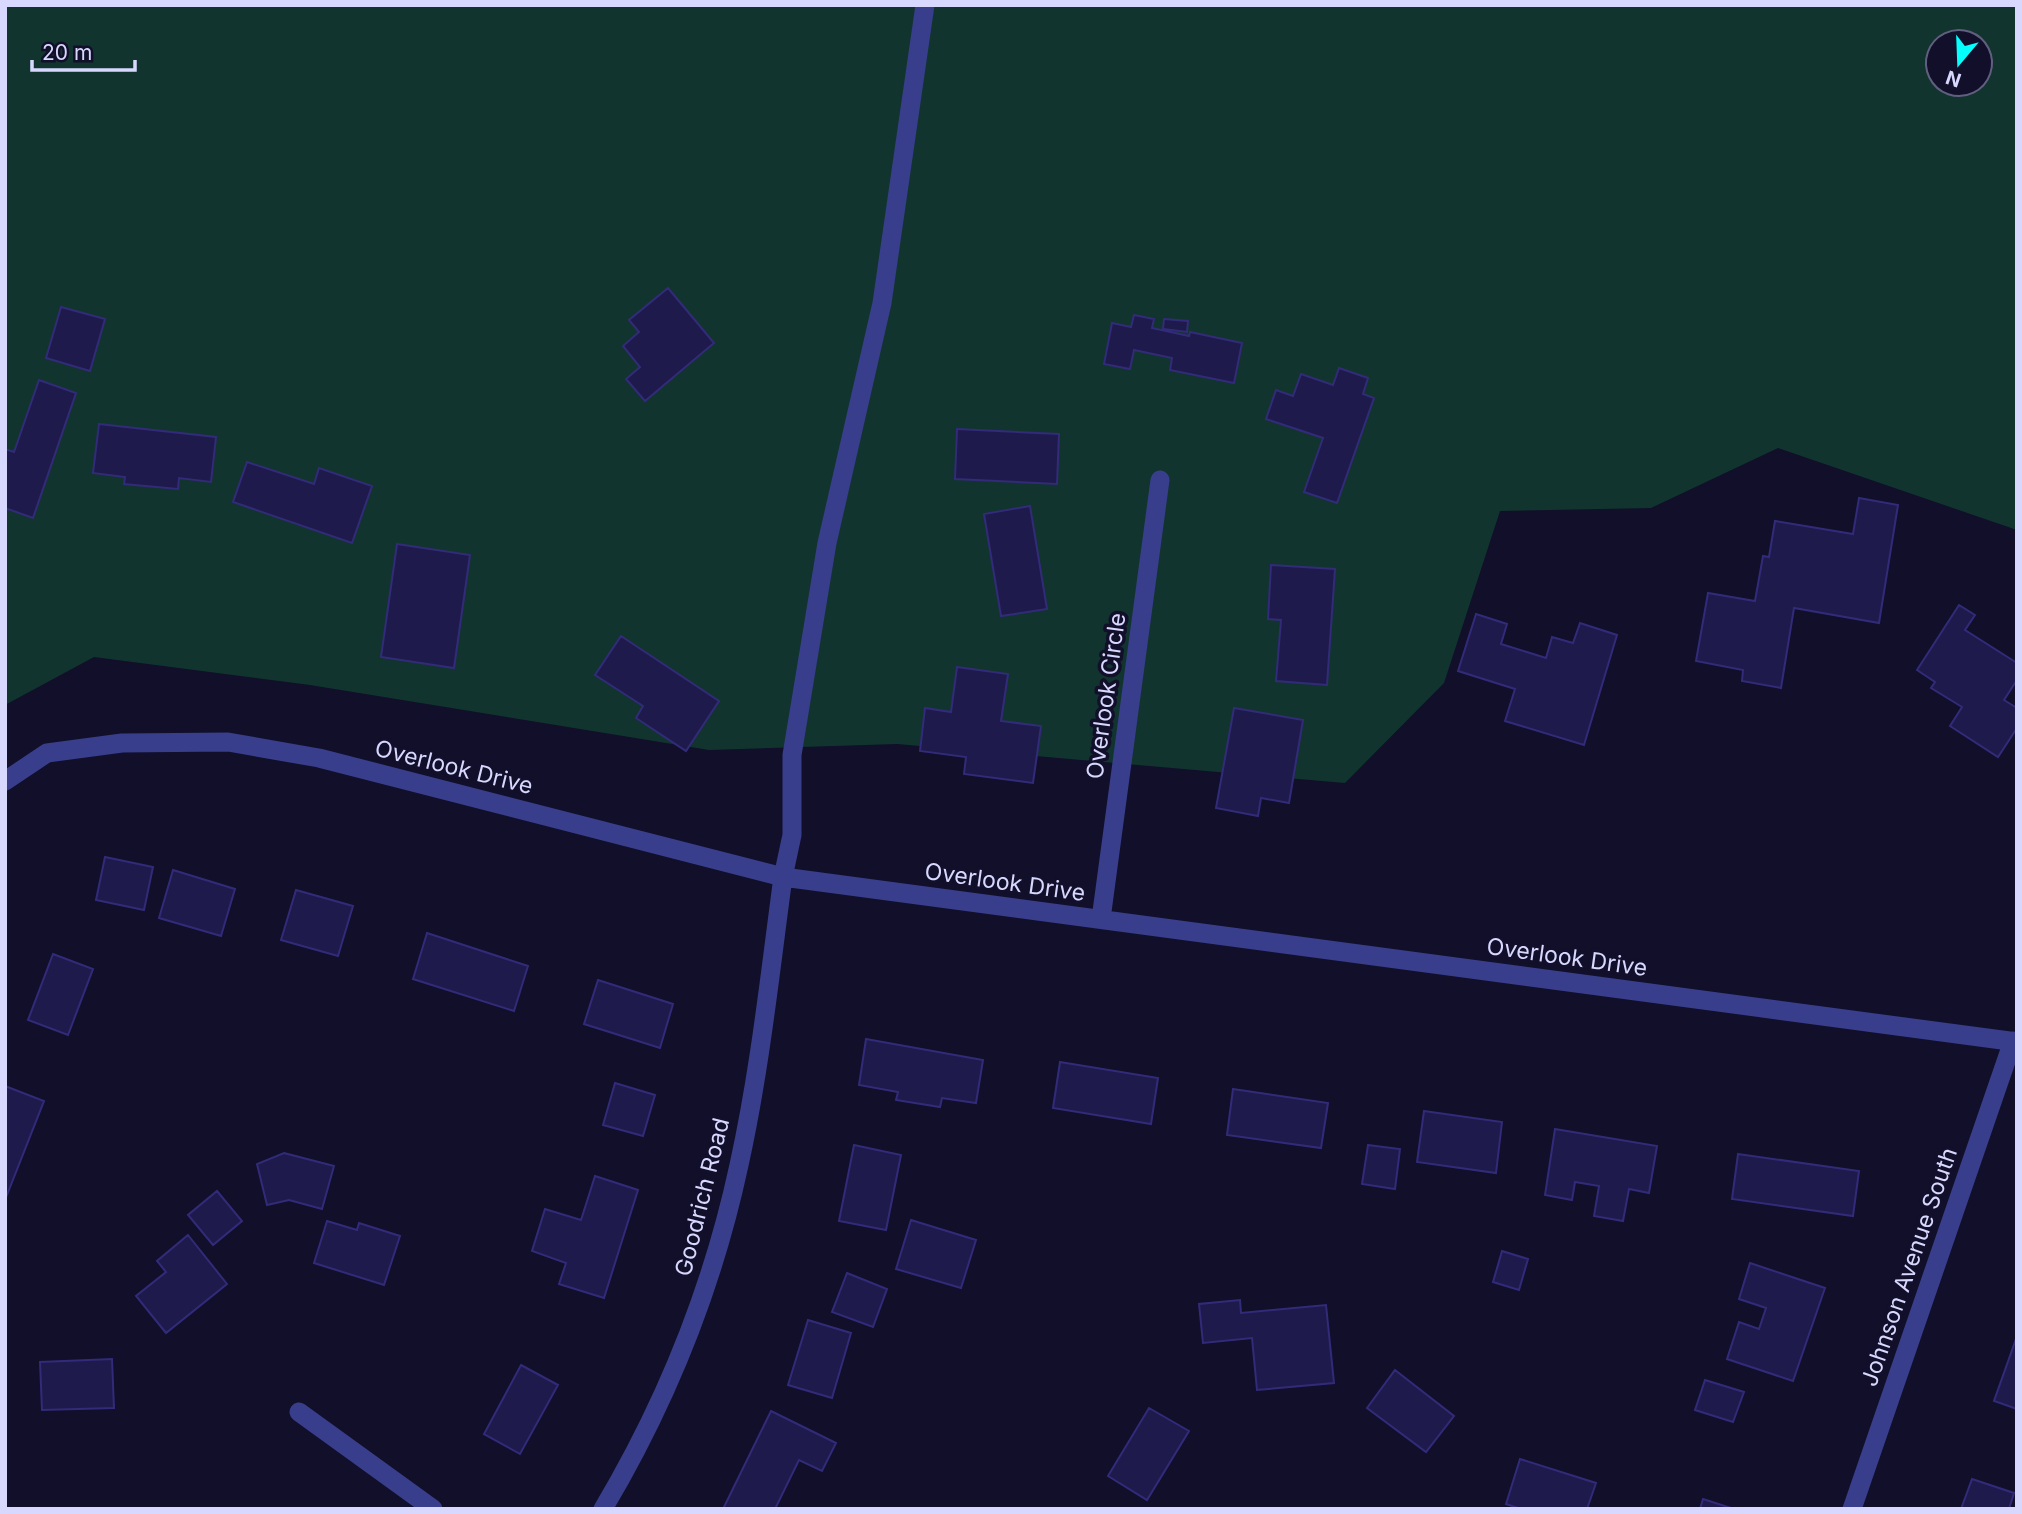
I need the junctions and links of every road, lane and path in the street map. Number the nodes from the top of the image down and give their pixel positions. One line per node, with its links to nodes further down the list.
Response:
1 (925, 5): 4 (street, Goodrich Road)
2 (1160, 480): 5 (street, Overlook Circle)
3 (5, 781): 4 (street, Overlook Drive)
4 (783, 877): 5 (street, Overlook Drive); 9 (street, Goodrich Road)
5 (1101, 919): 6 (street, Overlook Drive)
6 (2015, 1041): 10 (street, Johnson Avenue South)
7 (299, 1412): 8 (street)
8 (433, 1509)
9 (603, 1509)
10 (1852, 1509)

